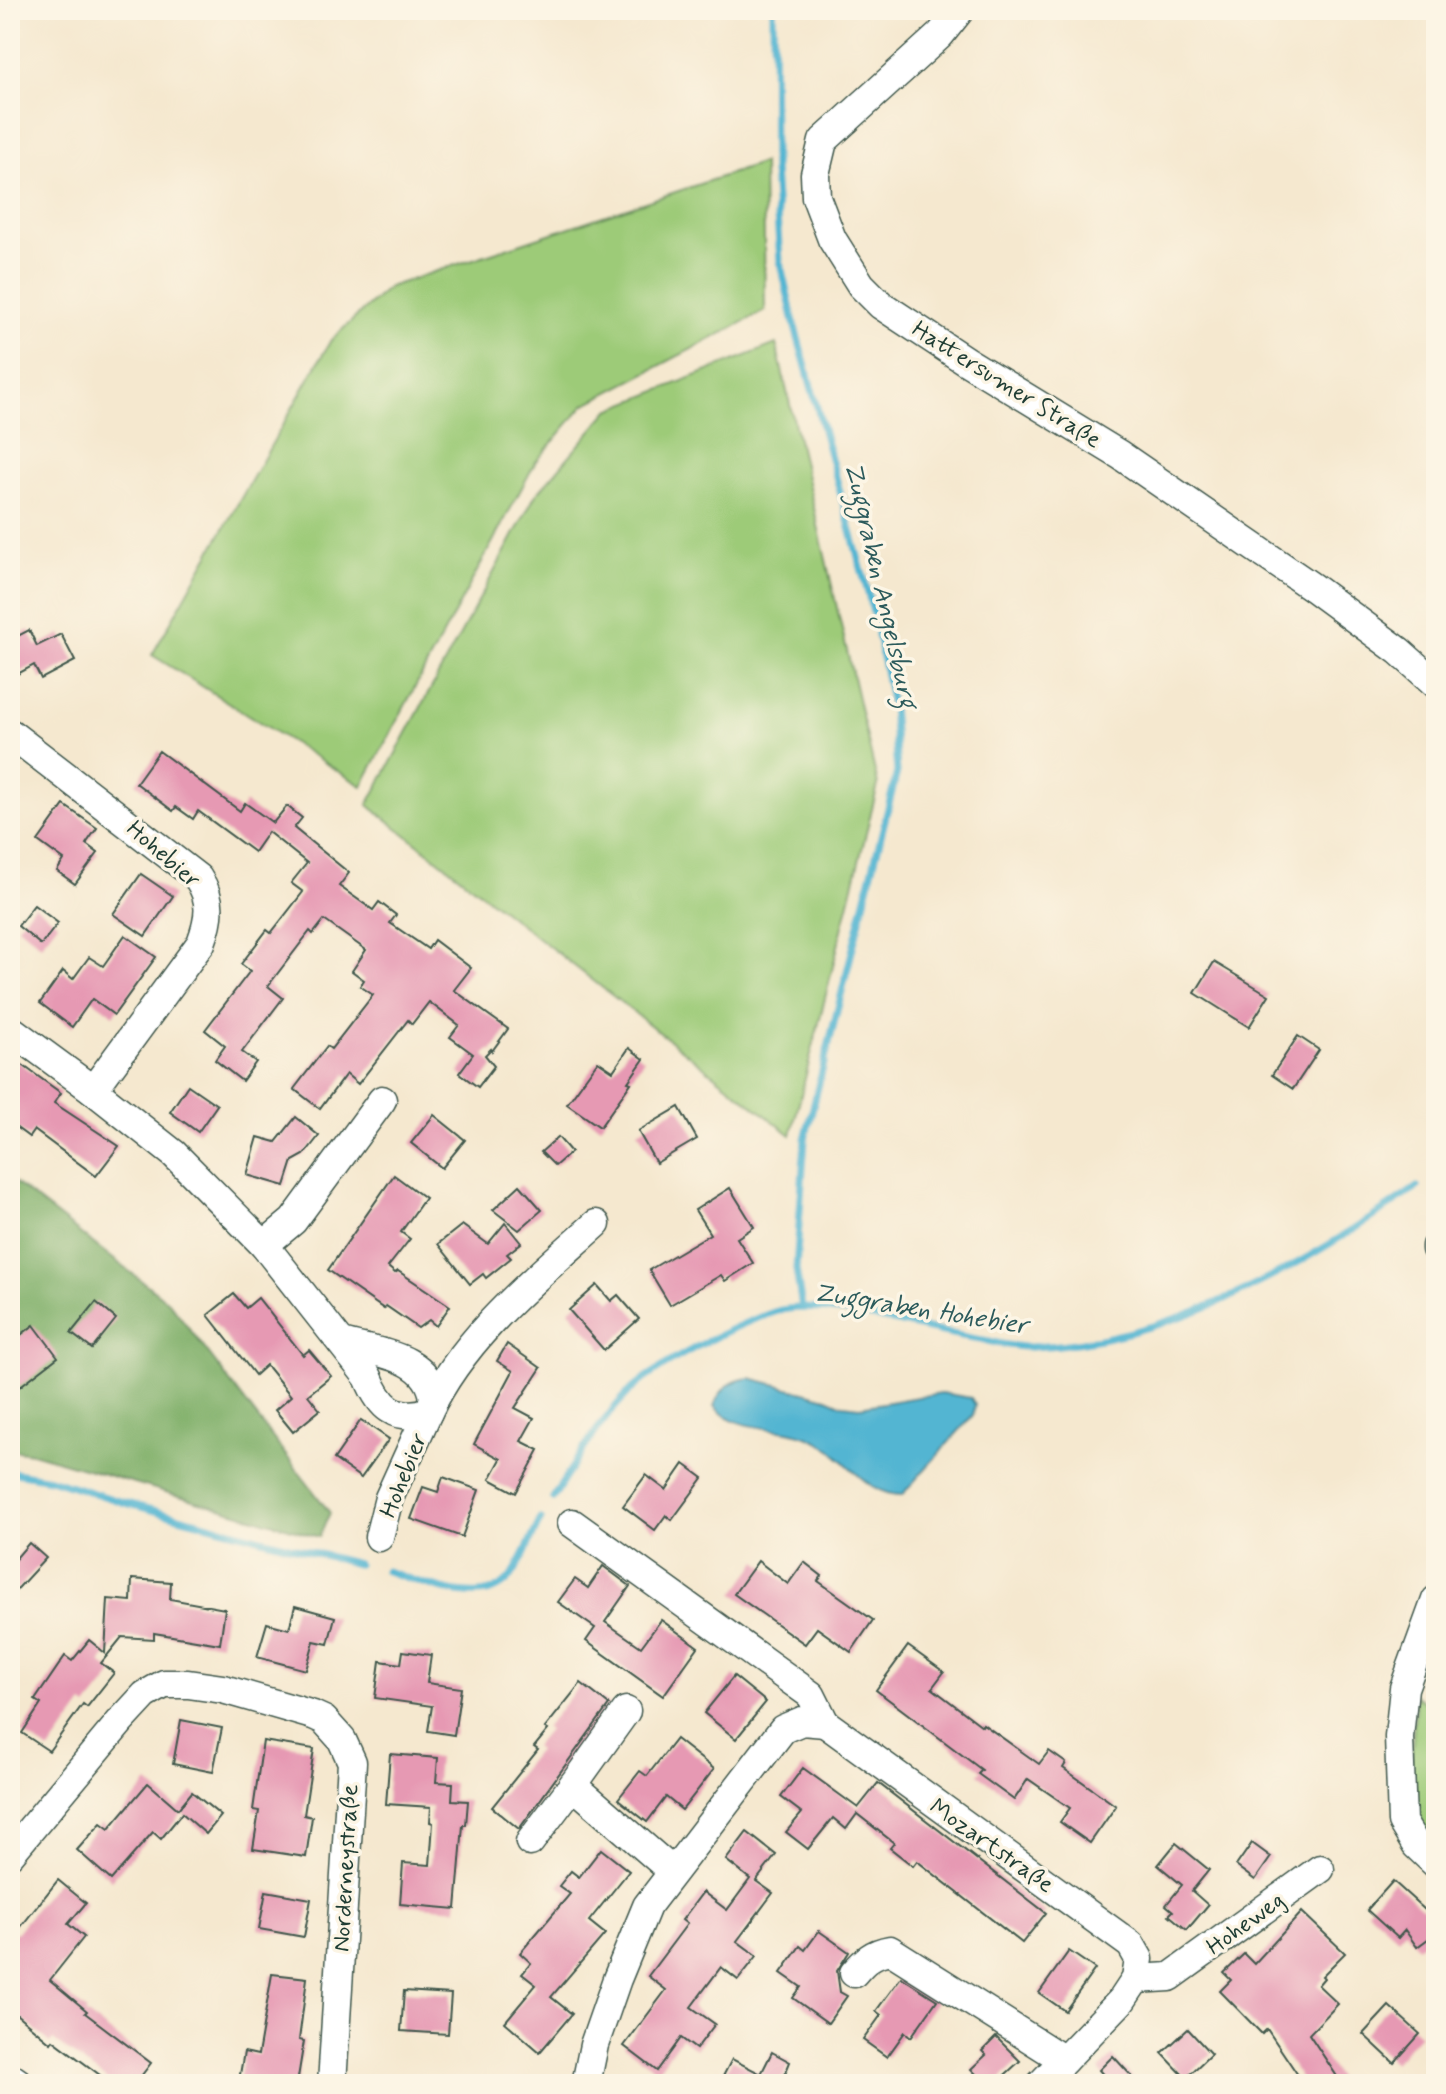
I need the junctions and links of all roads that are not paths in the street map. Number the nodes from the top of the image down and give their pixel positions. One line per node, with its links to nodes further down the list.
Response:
1 (960, 10): 2 (street, Hattersumer Straße)
2 (1436, 684)
3 (10, 733): 5 (street, Hohebier)
4 (10, 1029): 5 (street, Hohebier)
5 (93, 1090): 8 (street, Hohebier)
6 (382, 1100): 8 (street)
7 (596, 1224): 10 (street, Hohebier)
8 (264, 1245): 9 (street, Hohebier)
9 (342, 1343): 10 (street); 10 (street, Hohebier)
10 (431, 1405): 12 (street, Hohebier)
11 (572, 1523): 15 (street, Mozartstraße)
12 (379, 1537)
13 (1436, 1600): 19 (street)
14 (626, 1711): 16 (street)
15 (825, 1723): 21 (street); 23 (street, Mozartstraße)
16 (573, 1785): 17 (street); 21 (street)
17 (530, 1842)
18 (10, 1854): 27 (street, Norderneystraße)
19 (1436, 1864)
20 (1320, 1869): 23 (street, Hoheweg)
21 (672, 1871): 28 (street)
22 (854, 1973): 24 (street)
23 (1136, 1979): 24 (street)
24 (1052, 2076)
25 (10, 2077): 26 (street)
26 (20, 2084)
27 (332, 2084)
28 (586, 2084)

